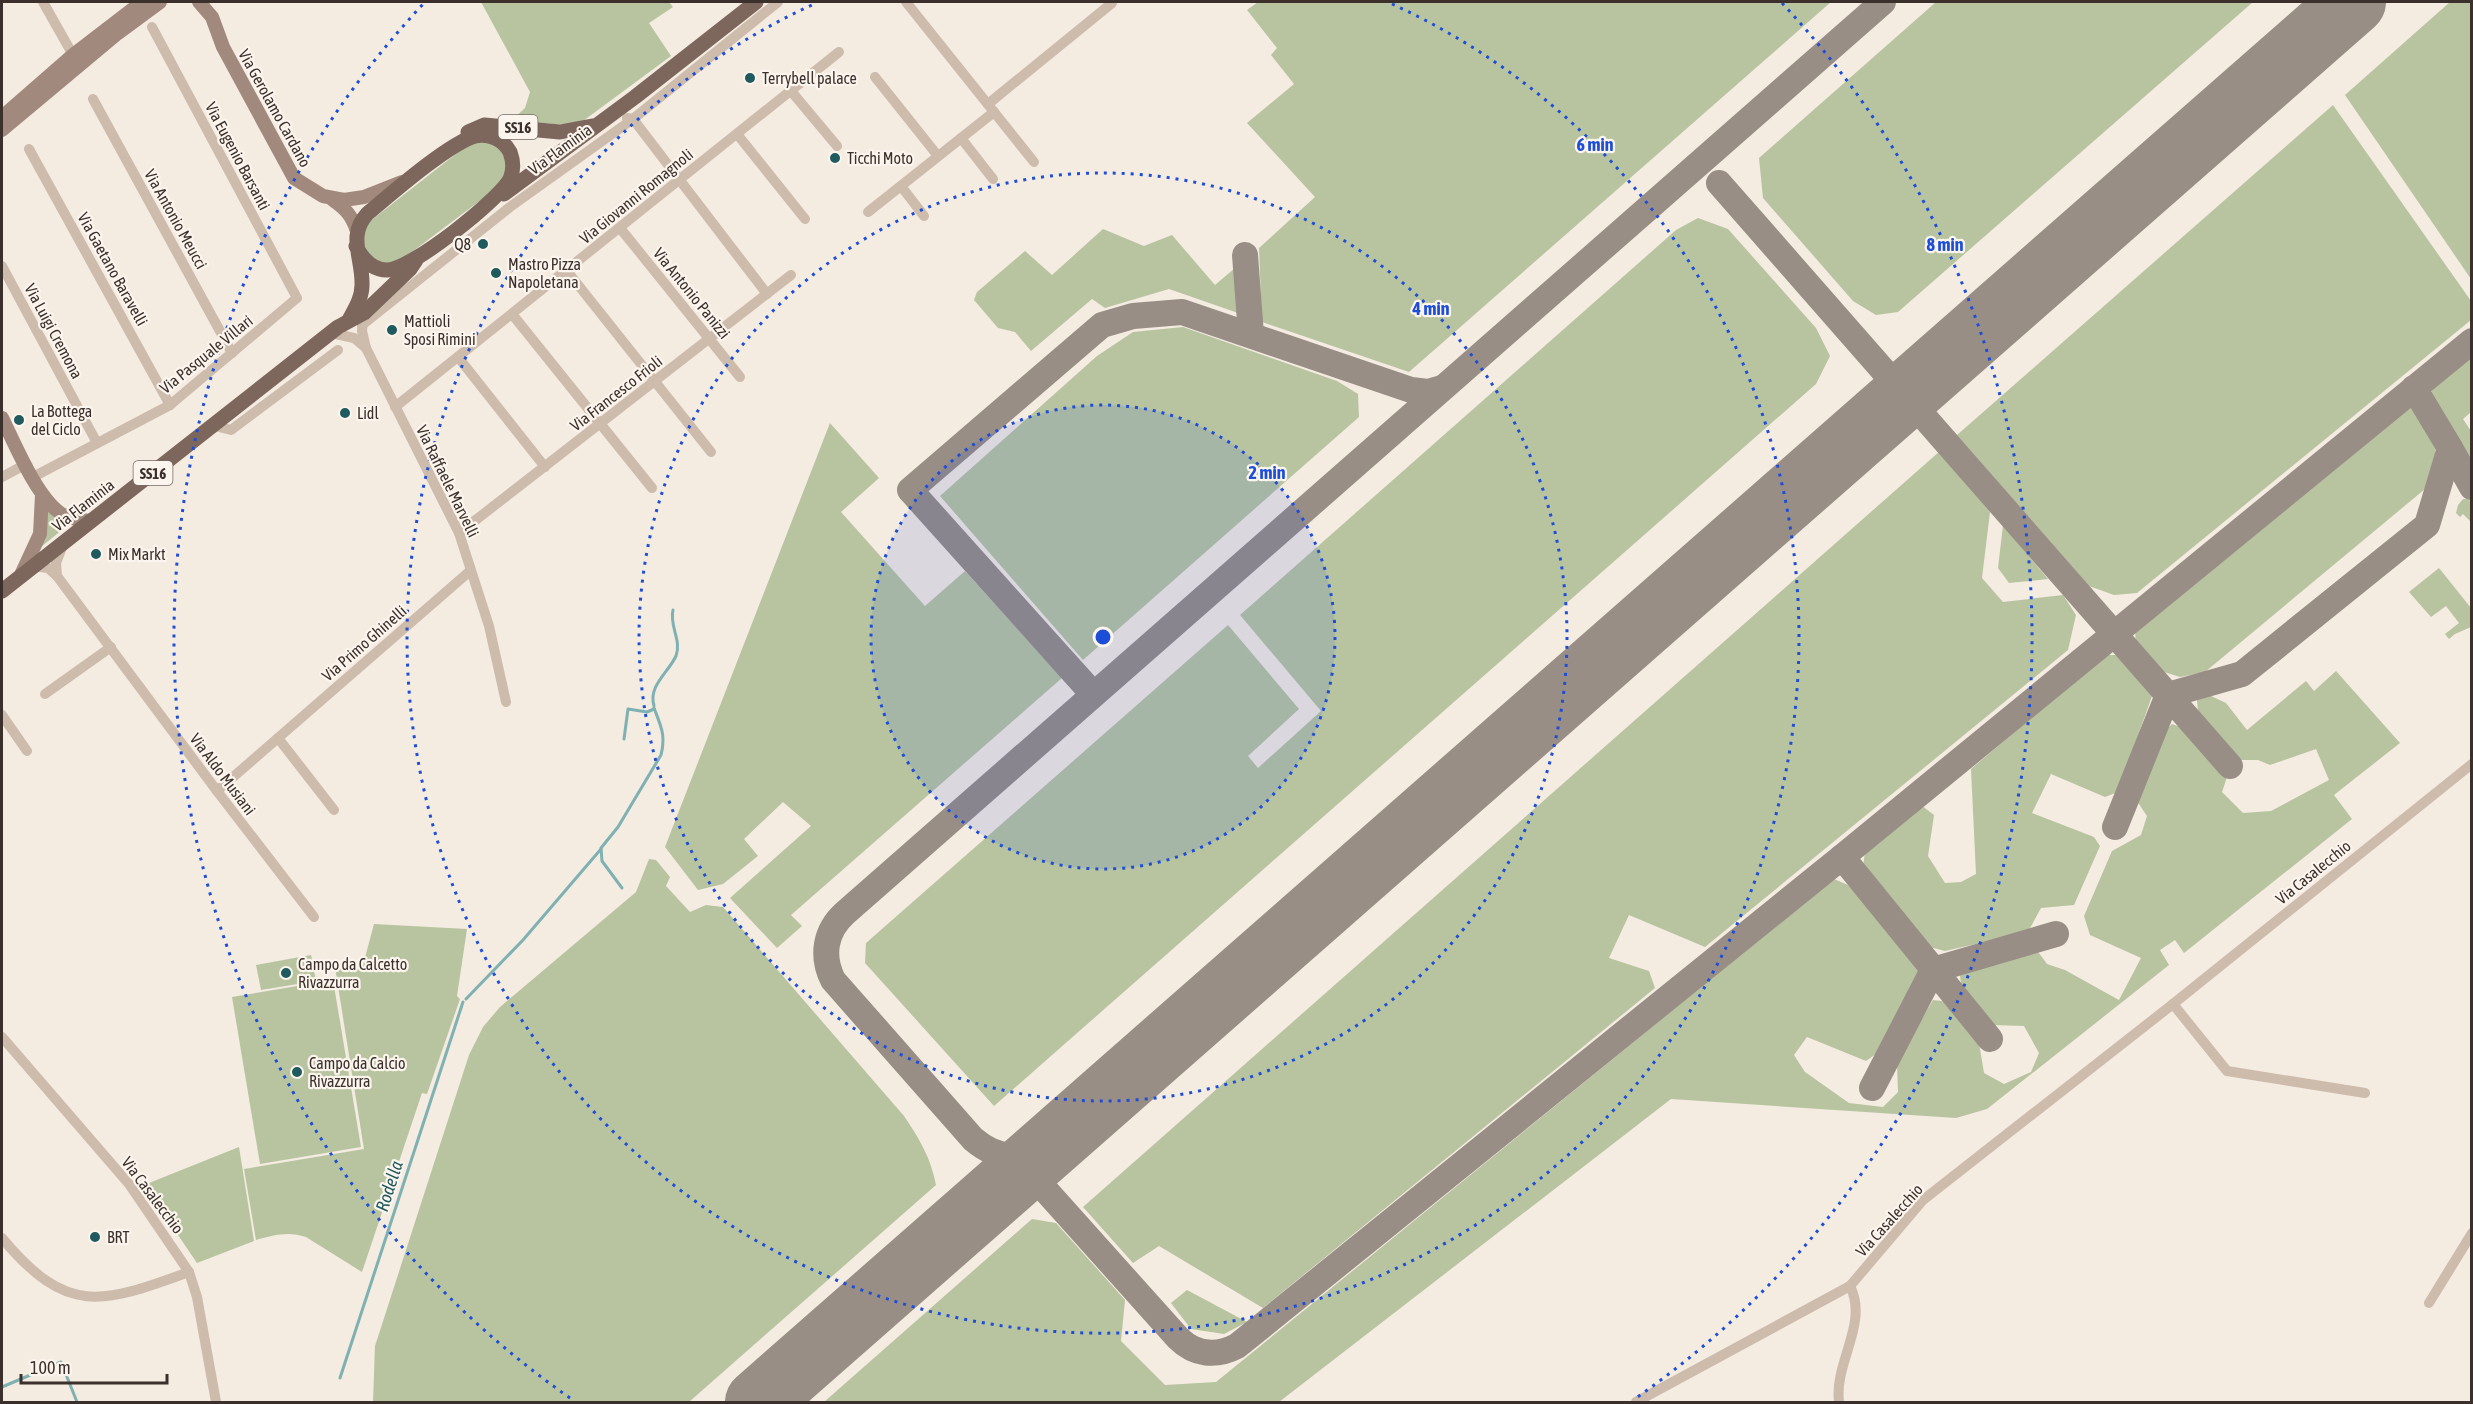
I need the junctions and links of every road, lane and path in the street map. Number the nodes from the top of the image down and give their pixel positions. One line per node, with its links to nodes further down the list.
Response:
1 (43, 2): 13 (street)
2 (142, 2): 13 (main road)
3 (160, 2): 21 (main road)
4 (199, 2): 10 (main road, Via Gerolamo Cardano)
5 (211, 2): 10 (main road, Via Gerolamo Cardano)
6 (756, 2): 19 (main road, Via Flaminia / SS16)
7 (778, 2): 20 (street, Via Flaminia)
8 (906, 2): 17 (street)
9 (1112, 3): 17 (street)
10 (212, 17): 33 (main road, Via Gerolamo Cardano)
11 (152, 27): 45 (street, Via Eugenio Barsanti)
12 (839, 52): 15 (street, Via Giovanni Romagnoli)
13 (73, 55): 18 (main road)
14 (875, 77): 27 (street)
15 (791, 91): 22 (street, Via Giovanni Romagnoli); 24 (street)
16 (93, 99): 52 (street, Via Antonio Meucci)
17 (991, 108): 23 (street); 28 (street)
18 (2, 117)
19 (606, 119): 20 (street); 26 (main road, Via Flaminia / SS16); 34 (main road, Via Flaminia / SS16)
20 (633, 119): 31 (street); 47 (street, Via Flaminia)
21 (2, 130)
22 (737, 134): 31 (street, Via Giovanni Romagnoli); 37 (street)
23 (961, 138): 27 (street); 29 (street)
24 (837, 146)
25 (29, 148): 56 (street, Via Gaetano Baravelli)
26 (445, 153): 30 (main road, Via Flaminia / SS16); 34 (main road, Via Flaminia / SS16)
27 (938, 156): 32 (street)
28 (1035, 162)
29 (993, 178)
30 (410, 179): 33 (main road, Via Gerolamo Cardano); 39 (main road, Via Flaminia / SS16)
31 (680, 180): 38 (street, Via Giovanni Romagnoli); 44 (street)
32 (901, 186): 35 (street); 36 (street)
33 (328, 197): 39 (main road, Via Gerolamo Cardano)
34 (496, 198): 40 (main road, Via Flaminia / SS16)
35 (868, 212)
36 (924, 216)
37 (805, 219)
38 (620, 228): 42 (street, Via Giovanni Romagnoli); 49 (street, Via Antonio Panizzi)
39 (356, 238): 40 (main road, Via Flaminia / SS16); 47 (main road)
40 (416, 260): 47 (main road, Via Flaminia / SS16)
41 (2, 266): 61 (street, Via Luigi Cremona)
42 (567, 270): 46 (street, Via Giovanni Romagnoli); 55 (street)
43 (791, 275): 44 (street, Via Francesco Frioli)
44 (767, 294): 49 (street, Via Francesco Frioli)
45 (297, 298): 52 (street, Via Pasquale Villari)
46 (512, 314): 53 (street, Via Giovanni Romagnoli); 59 (street)
47 (362, 319): 48 (main road, Via Flaminia / SS16); 50 (street, Via Raffaele Marvelli)
48 (331, 333): 50 (street); 60 (main road, Via Flaminia / SS16)
49 (710, 339): 54 (street, Via Antonio Panizzi); 55 (street, Via Francesco Frioli)
50 (366, 348): 57 (street, Via Raffaele Marvelli)
51 (338, 350): 60 (street, Via Flaminia)
52 (232, 353): 56 (street, Via Pasquale Villari)
53 (458, 357): 57 (street, Via Giovanni Romagnoli); 64 (street)
54 (740, 377)
55 (655, 381): 59 (street, Via Francesco Frioli); 62 (street)
56 (170, 405): 61 (street, Via Pasquale Villari)
57 (395, 407): 70 (street, Via Raffaele Marvelli)
58 (2, 418): 63 (main road)
59 (600, 424): 64 (street, Via Francesco Frioli); 67 (street)
60 (215, 426): 69 (main road, Via Flaminia / SS16)
61 (97, 443): 66 (street, Via Pasquale Villari)
62 (711, 452)
63 (26, 464): 65 (street); 66 (main road)
64 (544, 467): 70 (street, Via Francesco Frioli)
65 (2, 477)
66 (33, 477): 68 (main road)
67 (652, 488)
68 (42, 495): 69 (main road); 75 (main road)
69 (91, 520): 71 (main road, Via Flaminia / SS16)
70 (459, 533): 73 (street, Via Raffaele Marvelli)
71 (65, 541): 72 (main road, Via Flaminia / SS16); 74 (street)
72 (33, 566): 74 (street); 75 (main road, Via Flaminia / SS16)
73 (470, 571): 79 (street, Via Raffaele Marvelli); 81 (street, Via Primo Ghinelli)
74 (57, 576): 77 (street, Via Aldo Musiani)
75 (20, 577): 76 (main road, Via Flaminia / SS16)
76 (2, 591)
77 (111, 647): 78 (street); 84 (street, Via Aldo Musiani)
78 (45, 694)
79 (506, 702)
80 (2, 715): 82 (street)
81 (278, 738): 84 (street, Via Primo Ghinelli); 85 (street)
82 (27, 751)
83 (2472, 764): 87 (street, Via Casalecchio)
84 (217, 791): 86 (street, Via Aldo Musiani)
85 (334, 810)
86 (314, 917)
87 (2173, 1004): 89 (street); 93 (street, Via Casalecchio)
88 (2, 1037): 92 (street, Via Casalecchio)
89 (2365, 1093)
90 (2472, 1233): 94 (street)
91 (2, 1238): 92 (street)
92 (189, 1272): 95 (street, Via Casalecchio)
93 (1850, 1286): 96 (street, Via Casalecchio); 97 (street)
94 (2429, 1303)
95 (216, 1402)
96 (1636, 1402)
97 (1839, 1402)

